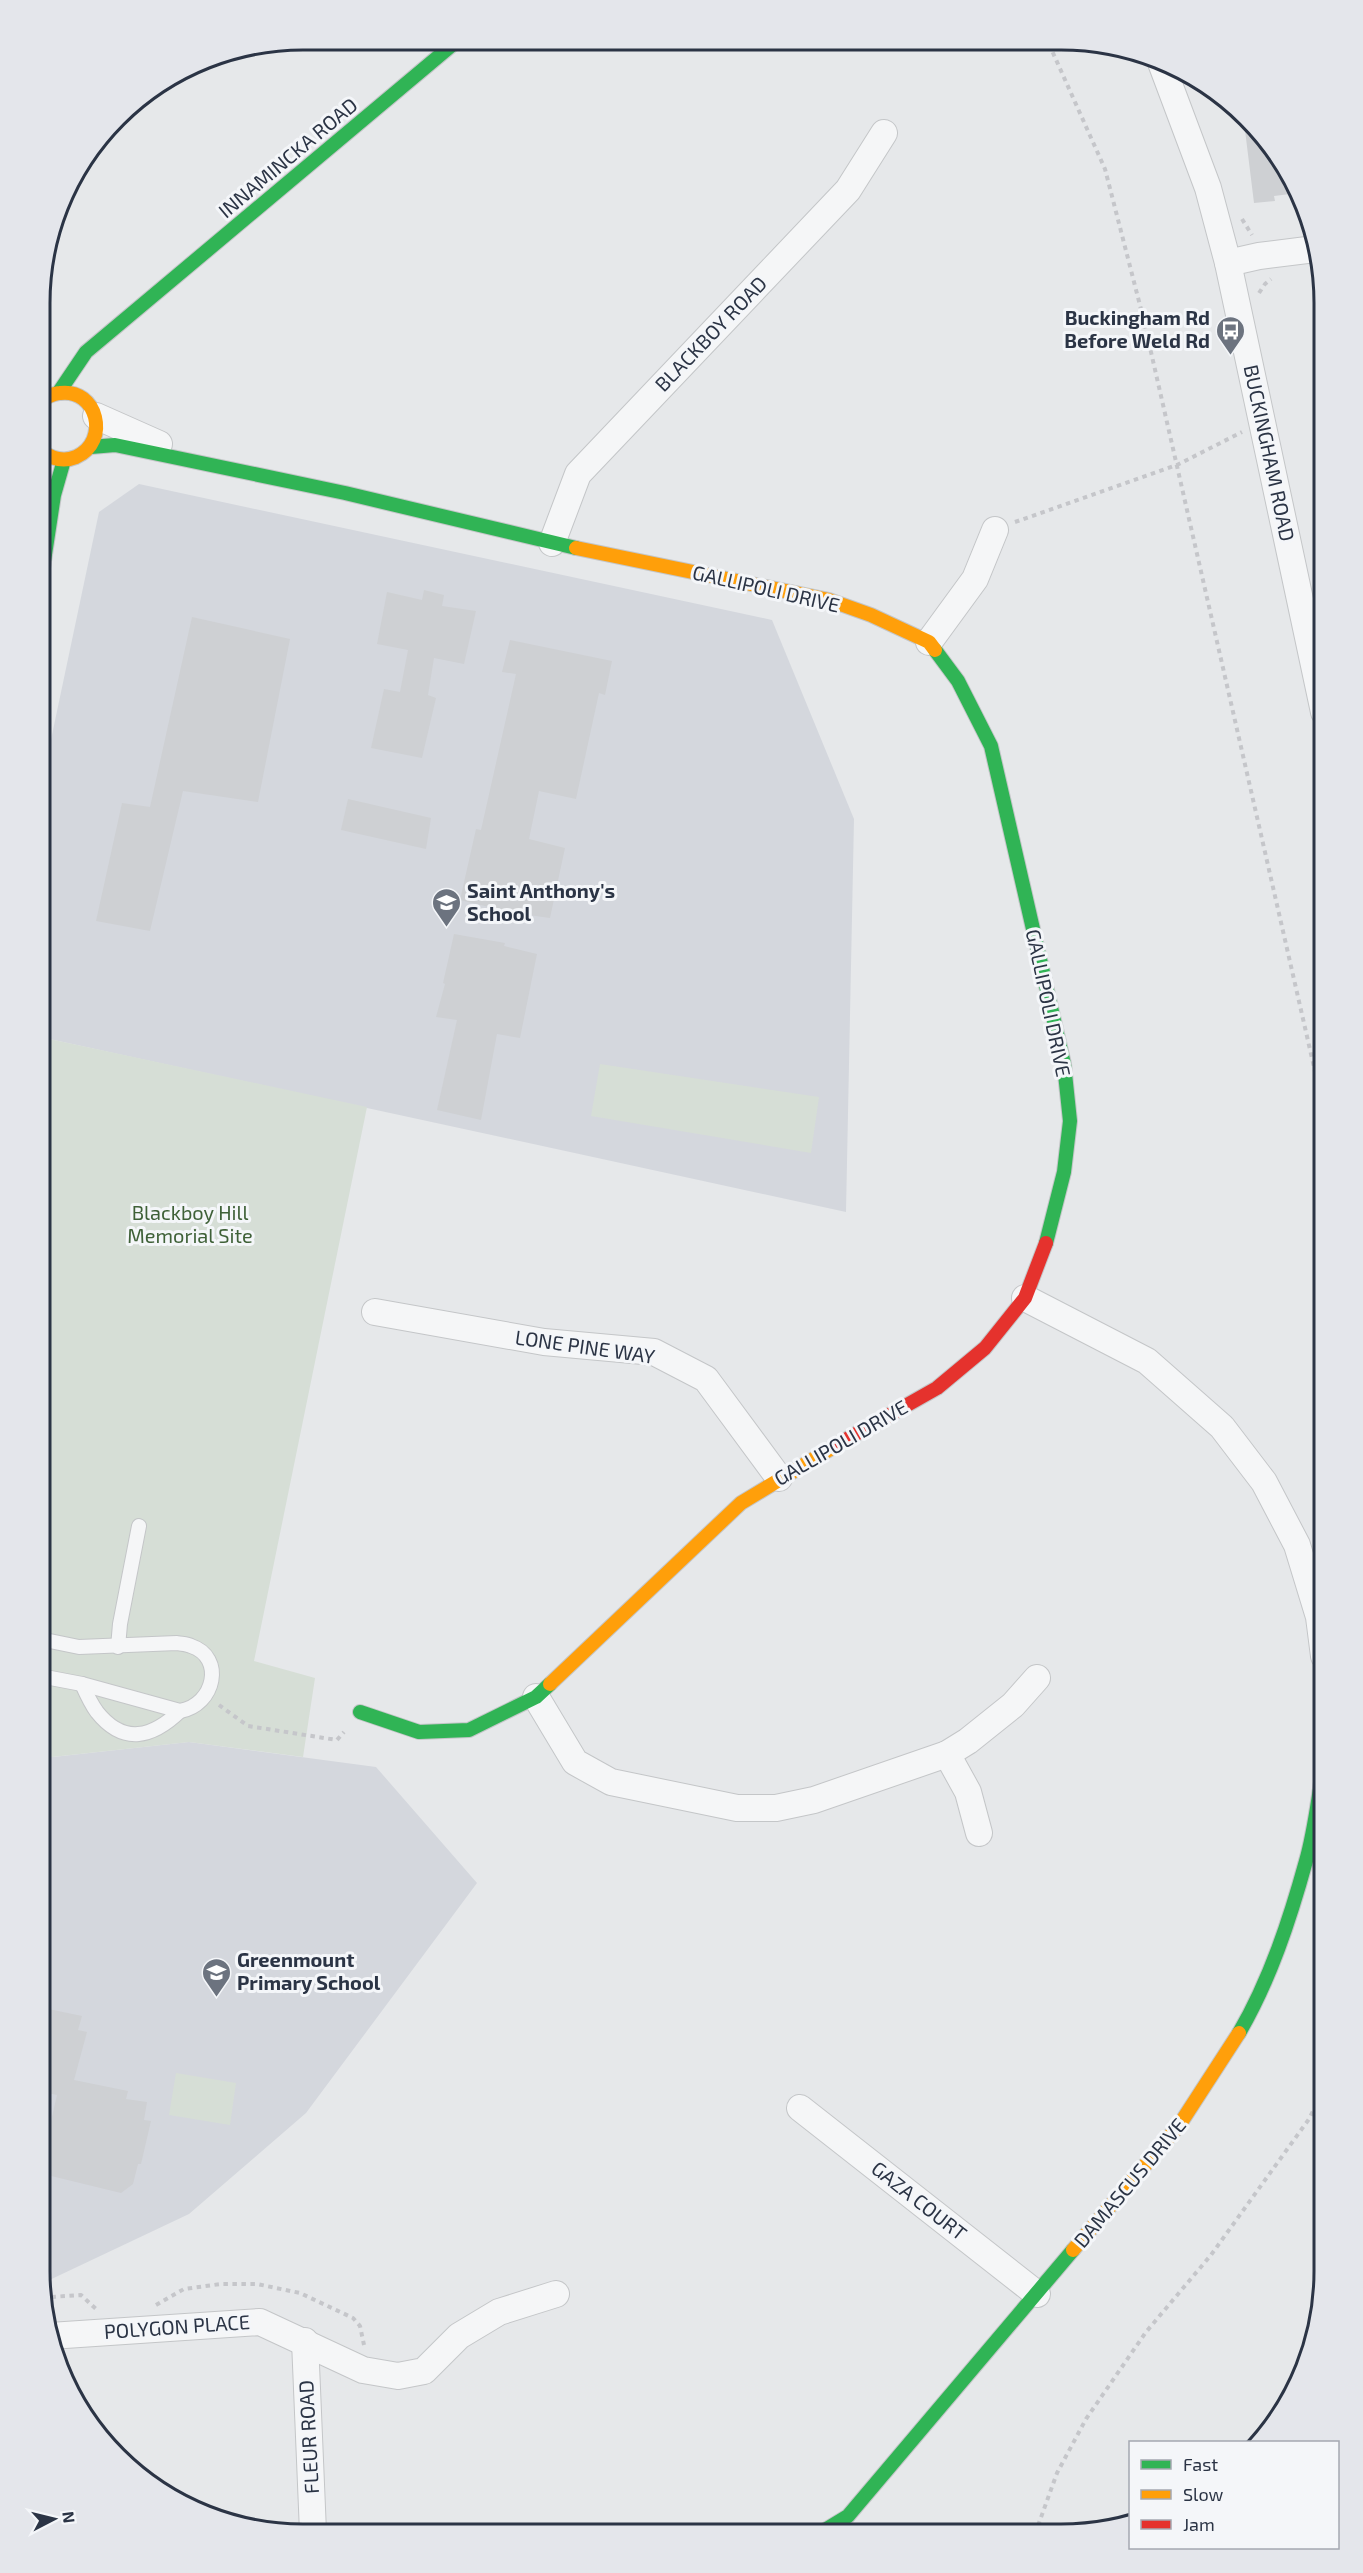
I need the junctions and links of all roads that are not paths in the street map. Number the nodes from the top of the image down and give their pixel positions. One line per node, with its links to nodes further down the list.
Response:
1 (446, 50): 6 (street, INNAMINCKA ROAD)
2 (1165, 72): 5 (street, BUCKINGHAM ROAD)
3 (884, 133): 17 (street, BLACKBOY ROAD)
4 (1308, 250): 5 (street)
5 (1228, 263): 19 (street, BUCKINGHAM ROAD)
6 (141, 306): 7 (street, INNAMINCKA ROAD); 8 (street, INNAMINCKA ROAD)
7 (110, 351)
8 (59, 392): 9 (street); 10 (street)
9 (50, 396)
10 (93, 404): 11 (street); 14 (street, GALLIPOLI DRIVE)
11 (91, 447): 13 (street); 14 (street, GALLIPOLI DRIVE)
12 (50, 457): 13 (street)
13 (64, 460): 15 (street)
14 (211, 466): 17 (street, GALLIPOLI DRIVE)
15 (50, 523)
16 (995, 530): 18 (street)
17 (552, 543): 18 (street, GALLIPOLI DRIVE)
18 (929, 642): 20 (street, GALLIPOLI DRIVE)
19 (1314, 665)
20 (1025, 1298): 22 (street, GALLIPOLI DRIVE); 24 (street)
21 (375, 1312): 22 (street, LONE PINE WAY)
22 (778, 1478): 30 (street, GALLIPOLI DRIVE)
23 (139, 1527): 26 (lane)
24 (1314, 1601)
25 (50, 1643): 26 (lane)
26 (118, 1647): 31 (lane)
27 (50, 1676): 29 (lane)
28 (1037, 1678): 33 (street)
29 (82, 1683): 31 (lane); 31 (lane)
30 (536, 1697): 32 (street, GALLIPOLI DRIVE); 33 (street)
31 (180, 1711)
32 (360, 1712)
33 (947, 1754): 35 (street)
34 (1314, 1820): 38 (street, DAMASCUS DRIVE)
35 (979, 1833)
36 (800, 2108): 38 (street, GAZA COURT)
37 (556, 2294): 40 (street, POLYGON PLACE)
38 (1037, 2294): 42 (street, DAMASCUS DRIVE)
39 (58, 2335): 40 (street, POLYGON PLACE)
40 (305, 2341): 41 (street, FLEUR ROAD)
41 (313, 2524)
42 (835, 2524)

